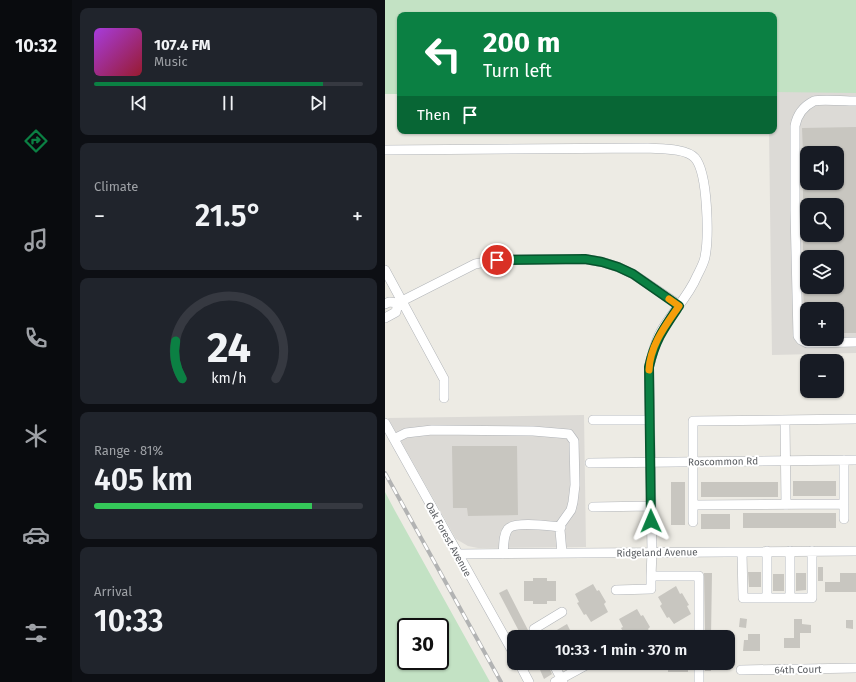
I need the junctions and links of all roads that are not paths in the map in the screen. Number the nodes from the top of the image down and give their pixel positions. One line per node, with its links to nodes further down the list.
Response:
1 (856, 101): 8 (street)
2 (385, 150): 6 (street)
3 (385, 270): 4 (street)
4 (400, 302): 5 (street); 6 (street); 7 (street); 9 (street)
5 (385, 304)
6 (679, 306): 12 (street)
7 (385, 318)
8 (856, 342)
9 (444, 398)
10 (856, 419): 13 (street)
11 (593, 420): 12 (street)
12 (650, 420): 19 (street)
13 (785, 420): 18 (street); 20 (street)
14 (385, 423): 15 (street, Oak Forest Avenue)
15 (394, 439): 29 (street); 37 (street, Oak Forest Avenue)
16 (844, 460): 17 (street, Roscommon Rd); 18 (street, Roscommon Rd); 22 (street)
17 (856, 460)
18 (786, 461): 20 (street, Roscommon Rd); 24 (street)
19 (651, 462): 20 (street, Roscommon Rd); 21 (street, Roscommon Rd); 25 (street)
20 (693, 462): 23 (street)
21 (590, 463)
22 (844, 504): 24 (street); 27 (street)
23 (693, 505): 24 (street); 28 (street)
24 (786, 505)
25 (651, 506): 26 (street); 33 (street)
26 (593, 507)
27 (844, 519)
28 (693, 522)
29 (561, 527): 36 (street); 38 (street)
30 (790, 551): 31 (street, Ridgeland Avenue); 35 (street, Ridgeland Avenue); 42 (street)
31 (812, 551): 32 (street, Ridgeland Avenue); 42 (street)
32 (856, 551)
33 (652, 552): 34 (street, Ridgeland Avenue); 36 (street, Ridgeland Avenue); 39 (street)
34 (742, 552): 35 (street, Ridgeland Avenue); 41 (street)
35 (767, 552): 41 (street)
36 (563, 553): 38 (street, Ridgeland Avenue)
37 (458, 554): 38 (street, Ridgeland Avenue); 46 (street, Oak Forest Avenue)
38 (503, 554)
39 (651, 576): 40 (street); 45 (street)
40 (616, 590)
41 (767, 598): 42 (street)
42 (790, 598)
43 (562, 612): 44 (street)
44 (535, 630)
45 (699, 630)
46 (507, 642)
47 (856, 668): 52 (street, 64th Court)
48 (523, 670): 54 (street)
49 (556, 670): 53 (street)
50 (578, 670): 53 (street)
51 (699, 670): 55 (street)
52 (741, 670)
53 (560, 681)
54 (529, 682)
55 (699, 682)

